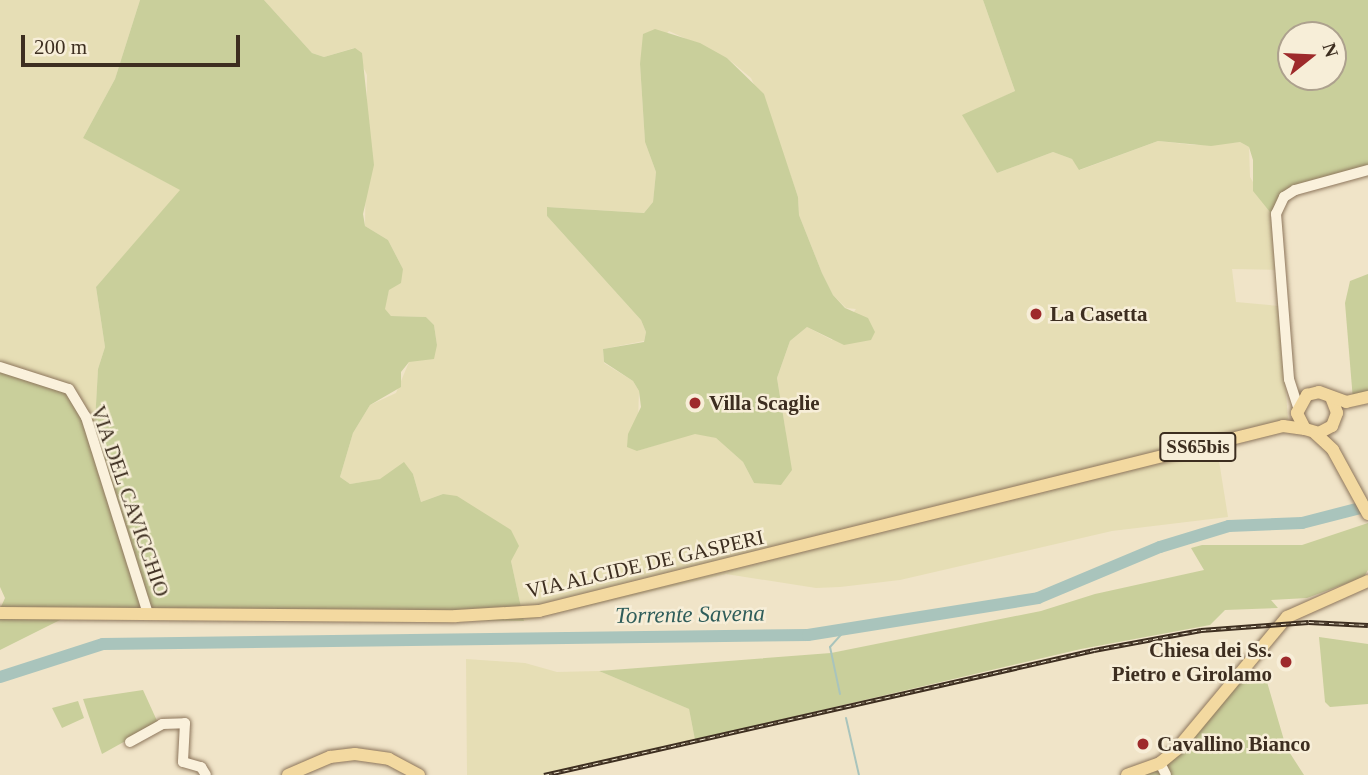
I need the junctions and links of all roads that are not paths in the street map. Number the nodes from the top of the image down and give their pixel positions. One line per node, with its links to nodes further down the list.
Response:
1 (1368, 170): 3 (street)
2 (0, 367): 15 (street, VIA DEL CAVICCHIO)
3 (1289, 379): 4 (street); 7 (street)
4 (1307, 395): 5 (main road); 7 (main road, SS65bis)
5 (1331, 397): 6 (main road); 8 (main road)
6 (1362, 399): 8 (main road)
7 (1297, 410): 9 (main road, VIA ALCIDE DE GASPERI / SS65bis); 10 (main road)
8 (1334, 422): 10 (main road, SS65bis); 11 (main road)
9 (1283, 426): 10 (main road, VIA ALCIDE DE GASPERI / SS65bis); 15 (main road, VIA ALCIDE DE GASPERI / SS65bis)
10 (1310, 431): 11 (main road)
11 (1333, 450): 12 (main road)
12 (1368, 514)
13 (1364, 585): 17 (main road)
14 (0, 613): 15 (main road, VIA ALCIDE DE GASPERI / SS65bis)
15 (148, 614)
16 (130, 742): 18 (street)
17 (1163, 769): 21 (main road)
18 (206, 775)
19 (288, 775): 20 (main road)
20 (419, 775)
21 (1127, 775)

